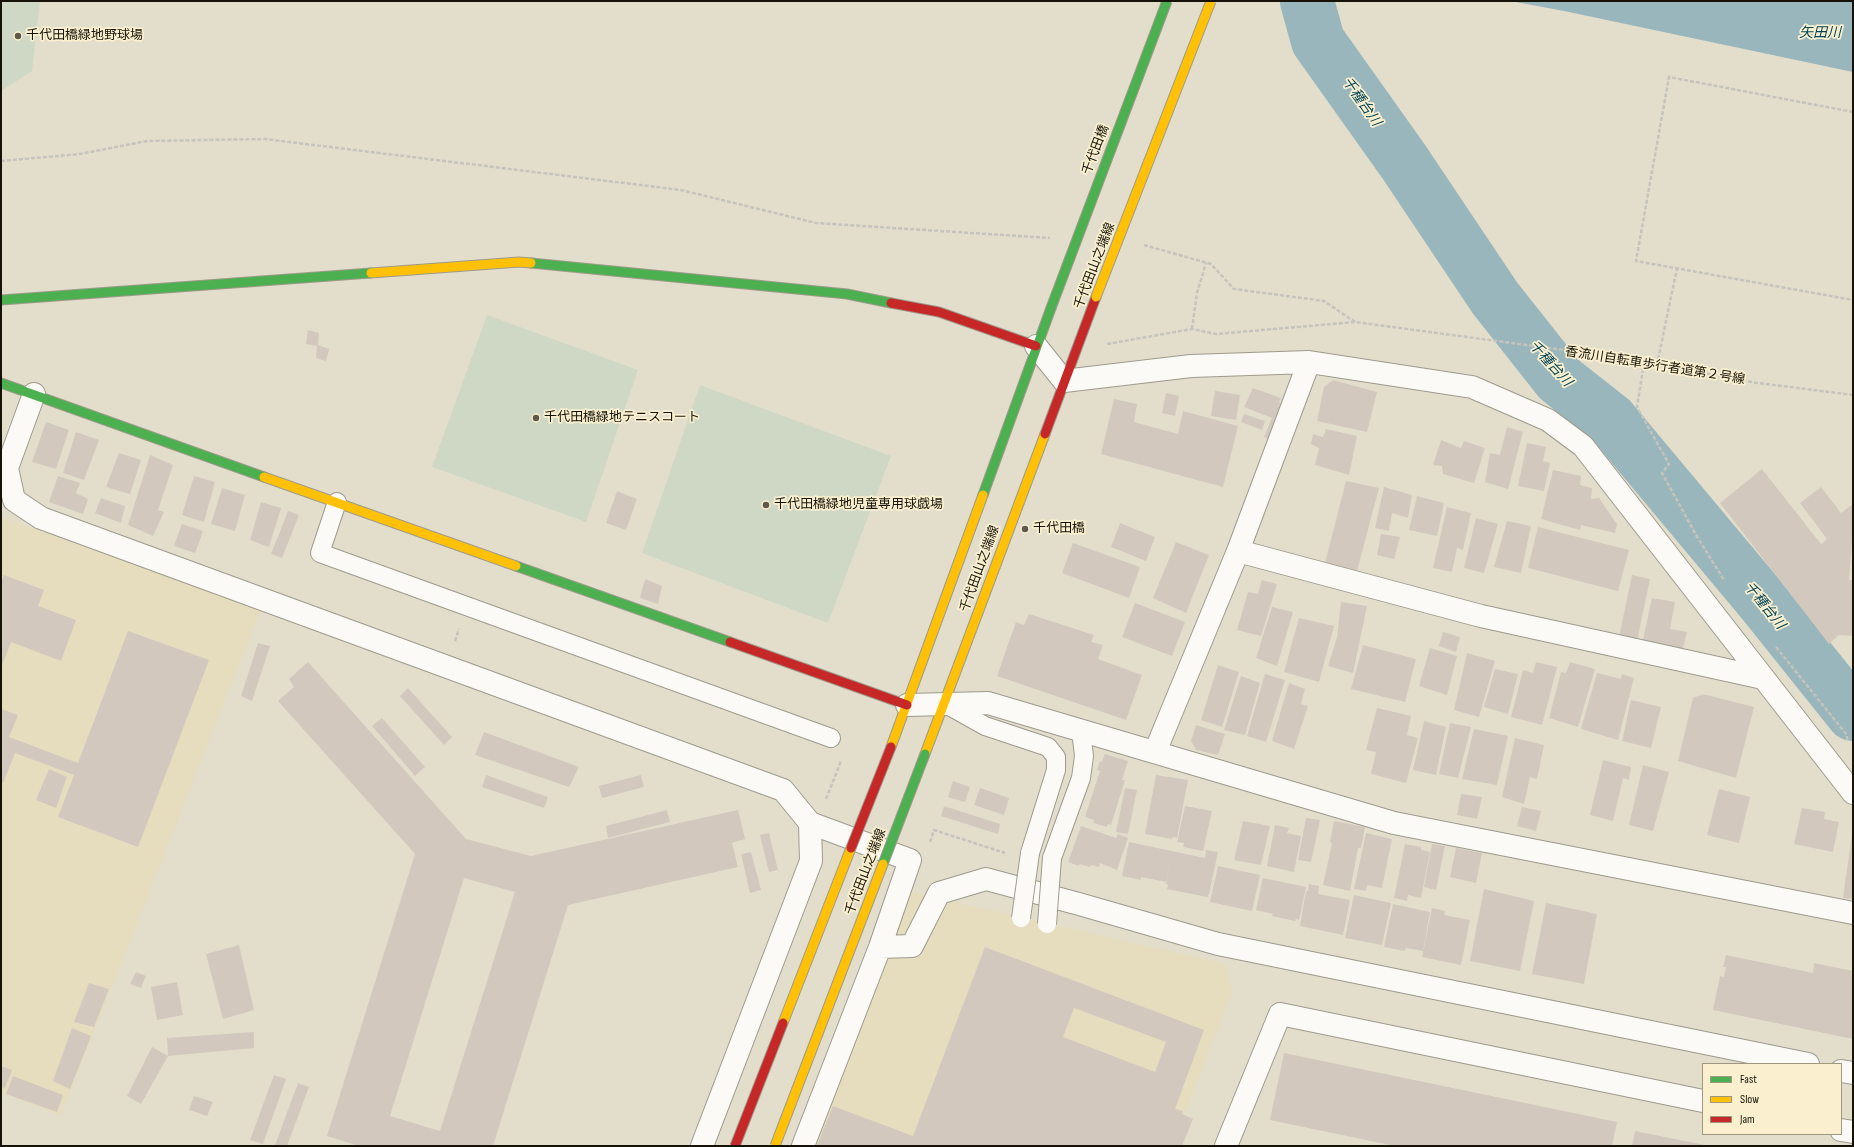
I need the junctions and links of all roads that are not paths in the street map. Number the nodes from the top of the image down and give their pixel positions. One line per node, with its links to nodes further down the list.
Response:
1 (1167, 1): 4 (street, 千代田橋, bridge)
2 (1211, 1): 7 (street, 千代田山之端線, bridge)
3 (1, 300): 5 (street)
4 (1051, 308): 5 (street, 千代田山之端線)
5 (1036, 346): 7 (street); 14 (street, 千代田山之端線)
6 (1309, 362): 7 (street); 11 (street); 12 (street)
7 (1064, 381): 13 (street, 千代田山之端線)
8 (1, 384): 9 (street)
9 (34, 394): 10 (street); 19 (street)
10 (337, 502): 14 (street); 16 (lane)
11 (1238, 551): 12 (street); 17 (street)
12 (1763, 678): 18 (street)
13 (944, 704): 14 (street); 15 (street); 21 (lane, bridge); 32 (street, 千代田山之端線, bridge)
14 (907, 705): 31 (street, 千代田山之端線, bridge)
15 (1082, 730): 17 (street); 22 (lane, bridge)
16 (831, 738)
17 (1155, 752): 20 (street)
18 (1853, 793)
19 (810, 824): 23 (street); 30 (street)
20 (1853, 913)
21 (1021, 918)
22 (1047, 924)
23 (880, 947): 24 (street); 33 (street)
24 (1803, 1063)
25 (1842, 1071): 26 (street)
26 (1853, 1073)
27 (1702, 1101): 34 (street)
28 (1842, 1130): 29 (street)
29 (1853, 1132)
30 (702, 1146)
31 (735, 1146)
32 (775, 1146)
33 (803, 1146)
34 (1226, 1146)

